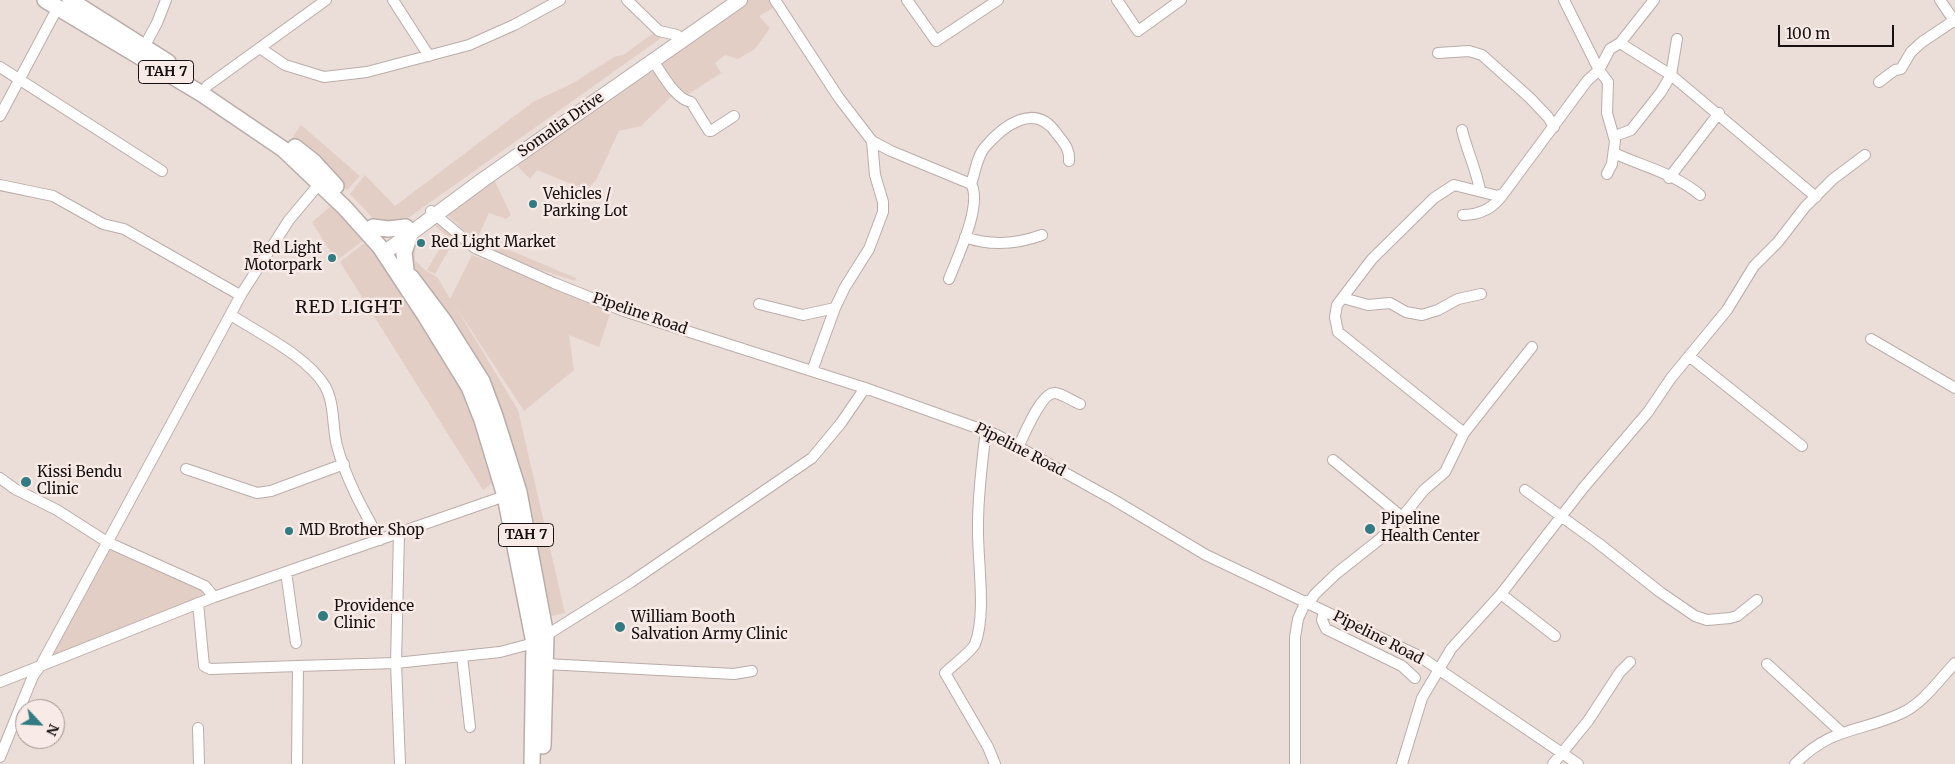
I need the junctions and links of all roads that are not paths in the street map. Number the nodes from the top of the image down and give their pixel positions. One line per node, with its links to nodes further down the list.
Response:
1 (166, 0): 21 (street)
2 (326, 0): 22 (street)
3 (393, 0): 24 (street)
4 (560, 0): 24 (street)
5 (627, 0): 18 (street)
6 (725, 0): 18 (main road, Somalia Drive)
7 (740, 0): 25 (main road, Somalia Drive)
8 (775, 0): 38 (street)
9 (907, 0): 10 (street)
10 (998, 0)
11 (1117, 0): 12 (street)
12 (1181, 0)
13 (1564, 0): 27 (street)
14 (1654, 0): 20 (street)
15 (1940, 0): 17 (street)
16 (58, 2): 21 (highway, TAH 7); 29 (street); 45 (highway, TAH 7)
17 (1955, 21): 30 (street)
18 (677, 35): 52 (main road, Somalia Drive)
19 (1677, 39): 28 (street)
20 (1620, 43): 27 (street); 28 (street)
21 (144, 47): 31 (highway, TAH 7)
22 (260, 48): 24 (street); 31 (street)
23 (1438, 53): 35 (street)
24 (429, 56)
25 (653, 61): 34 (street); 52 (main road, Somalia Drive)
26 (0, 66): 29 (street)
27 (1599, 70): 35 (street); 37 (street)
28 (1671, 75): 32 (street); 37 (street)
29 (22, 79): 33 (street); 42 (street)
30 (1879, 82)
31 (207, 86): 54 (highway, TAH 7)
32 (1719, 113): 44 (street); 51 (street)
33 (0, 116)
34 (734, 116)
35 (1554, 127): 49 (street)
36 (1462, 130): 48 (street)
37 (1615, 136): 39 (street)
38 (872, 141): 46 (street); 65 (street)
39 (1614, 153): 43 (street); 44 (street)
40 (1865, 155): 51 (street)
41 (1070, 161): 46 (street)
42 (162, 171)
43 (1607, 174)
44 (1669, 178): 50 (street)
45 (320, 183): 58 (highway, TAH 7); 61 (street)
46 (971, 184): 57 (street)
47 (0, 185): 61 (street)
48 (1480, 190): 49 (street); 63 (street)
49 (1504, 193): 53 (street)
50 (1700, 195)
51 (1816, 197): 69 (street)
52 (433, 213): 55 (main road, Somalia Drive); 70 (street, Pipeline Road)
53 (1463, 215)
54 (373, 227): 55 (highway); 58 (highway, TAH 7)
55 (408, 230): 58 (main road, Somalia Drive); 59 (highway)
56 (1042, 235): 57 (street)
57 (966, 237): 60 (street)
58 (386, 248): 59 (highway, TAH 7); 83 (highway, TAH 7)
59 (406, 270): 97 (highway, TAH 7)
60 (949, 279)
61 (242, 293): 66 (street)
62 (1481, 294): 63 (street)
63 (1343, 298): 75 (street)
64 (759, 304): 65 (street)
65 (835, 308): 70 (street)
66 (231, 315): 79 (street); 88 (street)
67 (1871, 338): 72 (street)
68 (1532, 347): 75 (street)
69 (1688, 356): 76 (street); 85 (street)
70 (812, 371): 71 (street, Pipeline Road)
71 (865, 388): 74 (street, Pipeline Road); 97 (street)
72 (1955, 388)
73 (1080, 404): 77 (street)
74 (986, 430): 77 (street, Pipeline Road); 121 (street)
75 (1464, 432): 84 (street)
76 (1802, 446)
77 (1018, 447): 93 (street, Pipeline Road)
78 (1332, 460): 84 (street)
79 (344, 464): 80 (street); 87 (street)
80 (186, 469)
81 (0, 478): 88 (street)
82 (1525, 490): 85 (street)
83 (505, 496): 86 (street); 97 (highway, TAH 7)
84 (1402, 517): 93 (street)
85 (1561, 518): 90 (street); 92 (street)
86 (399, 533): 87 (street); 101 (street)
87 (380, 540): 89 (street)
88 (107, 542): 91 (street); 105 (street)
89 (286, 572): 91 (street); 98 (street)
90 (1501, 594): 96 (street); 108 (street)
91 (214, 597): 94 (street)
92 (1757, 600)
93 (1308, 602): 95 (street, Pipeline Road); 122 (street)
94 (198, 603): 105 (street); 106 (street)
95 (1324, 611): 108 (street, Pipeline Road); 109 (street)
96 (1555, 636)
97 (540, 640): 99 (street); 103 (highway, TAH 7); 119 (highway, TAH 7)
98 (296, 643)
99 (462, 656): 101 (street); 111 (street)
100 (1630, 662): 114 (street)
101 (396, 663): 106 (street); 118 (street)
102 (1955, 663): 113 (street)
103 (546, 664): 107 (street); 120 (highway, TAH 7)
104 (1768, 664): 113 (street)
105 (41, 665): 110 (street); 115 (street)
106 (298, 666): 117 (street)
107 (752, 671)
108 (1439, 671): 114 (street, Pipeline Road); 123 (street)
109 (1415, 678)
110 (0, 682)
111 (470, 727)
112 (198, 728): 116 (street)
113 (1841, 732): 126 (street)
114 (1562, 752): 124 (street); 125 (street, Pipeline Road)
115 (0, 757)
116 (199, 764)
117 (297, 764)
118 (400, 764)
119 (532, 764)
120 (542, 764)
121 (995, 764)
122 (1295, 764)
123 (1402, 764)
124 (1552, 764)
125 (1578, 764)
126 (1795, 764)

